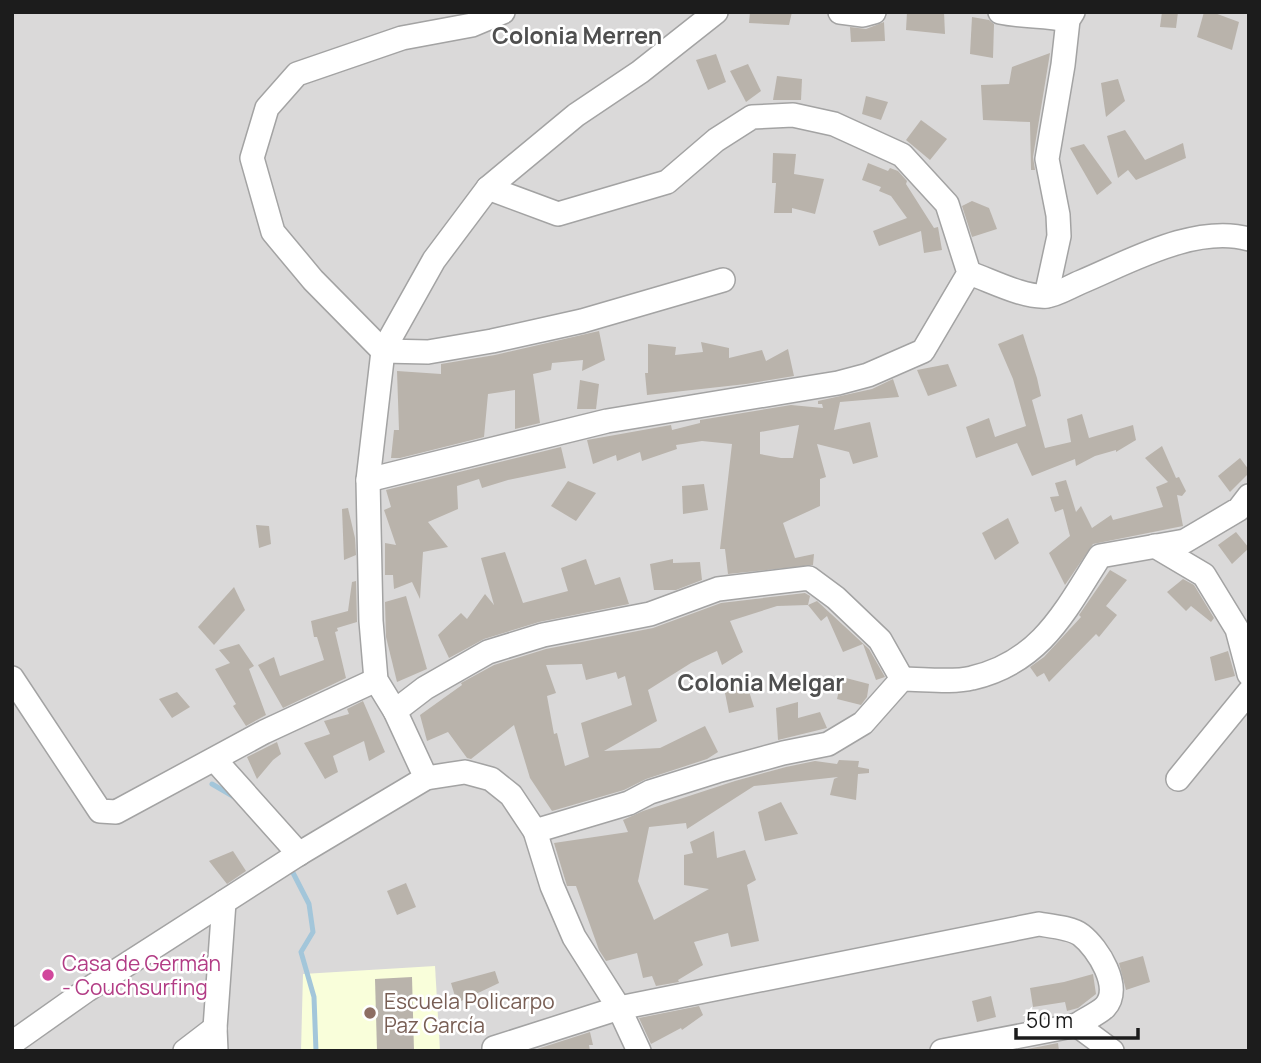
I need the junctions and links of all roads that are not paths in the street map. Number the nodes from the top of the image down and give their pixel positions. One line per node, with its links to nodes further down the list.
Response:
1 (503, 12): 12 (street)
2 (716, 12): 7 (street)
3 (840, 12): 4 (street)
4 (874, 12)
5 (1000, 12): 6 (street)
6 (1071, 16): 11 (street)
7 (488, 188): 9 (street); 12 (street)
8 (1249, 239): 11 (street)
9 (969, 273): 11 (street); 13 (street)
10 (723, 280): 12 (street)
11 (1046, 296)
12 (383, 351): 13 (street)
13 (368, 480): 19 (street)
14 (1249, 496): 15 (street)
15 (1155, 546): 16 (street); 18 (street)
16 (1249, 674)
17 (12, 678): 22 (street)
18 (902, 679): 21 (street); 25 (street)
19 (376, 680): 21 (street); 22 (street)
20 (1249, 692): 24 (street)
21 (395, 711): 23 (street)
22 (215, 760): 26 (street)
23 (426, 778): 25 (street); 26 (street)
24 (1178, 779)
25 (536, 831): 28 (street)
26 (291, 858): 27 (street)
27 (224, 902): 30 (street); 31 (street)
28 (620, 1008): 29 (street); 32 (street); 34 (street)
29 (1077, 1025): 35 (street); 36 (street)
30 (215, 1040): 33 (street)
31 (12, 1044)
32 (494, 1048)
33 (185, 1051)
34 (639, 1051)
35 (942, 1051)
36 (1112, 1051)

